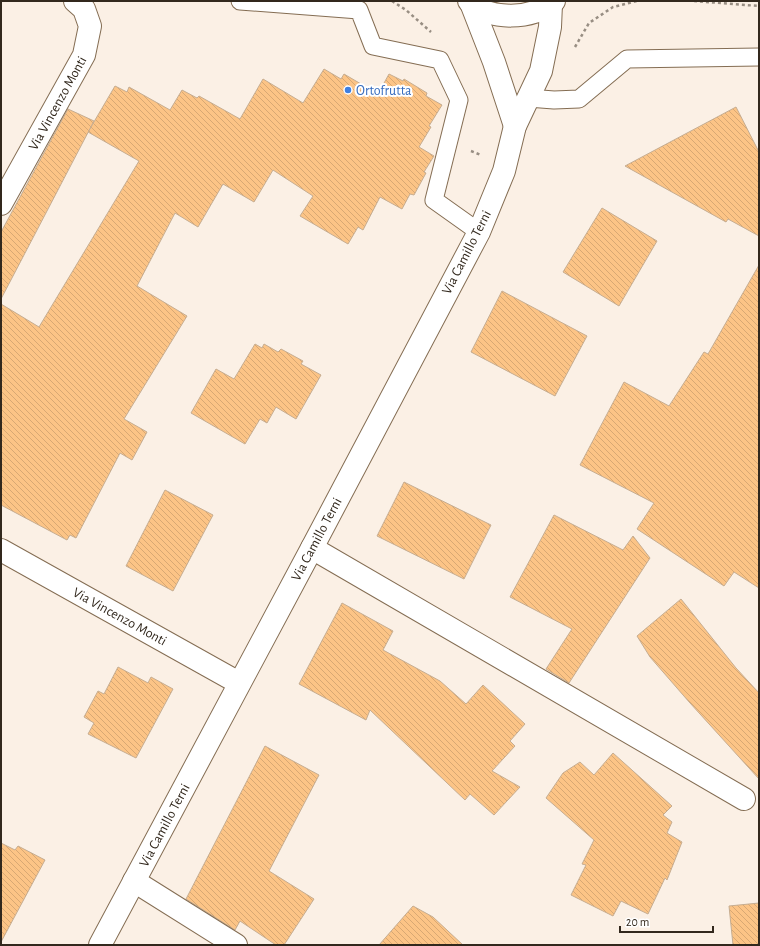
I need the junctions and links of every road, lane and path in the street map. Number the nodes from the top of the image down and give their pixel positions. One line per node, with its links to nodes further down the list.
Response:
1 (240, 1): 11 (lane)
2 (694, 1): 6 (path)
3 (470, 2): 4 (street); 9 (street)
4 (552, 2): 8 (street, Via Camillo Terni)
5 (85, 4): 10 (street, Via Vincenzo Monti)
6 (759, 6)
7 (759, 57): 8 (lane)
8 (528, 98): 9 (street, Via Camillo Terni)
9 (515, 126): 11 (street, Via Camillo Terni)
10 (1, 204)
11 (479, 232): 12 (street, Via Camillo Terni)
12 (312, 548): 14 (street, Via Camillo Terni); 15 (street)
13 (1, 550): 14 (street, Via Vincenzo Monti)
14 (239, 683): 16 (street, Via Camillo Terni)
15 (744, 799)
16 (134, 881): 17 (street, Via Camillo Terni); 18 (street)
17 (100, 945)
18 (236, 945)

